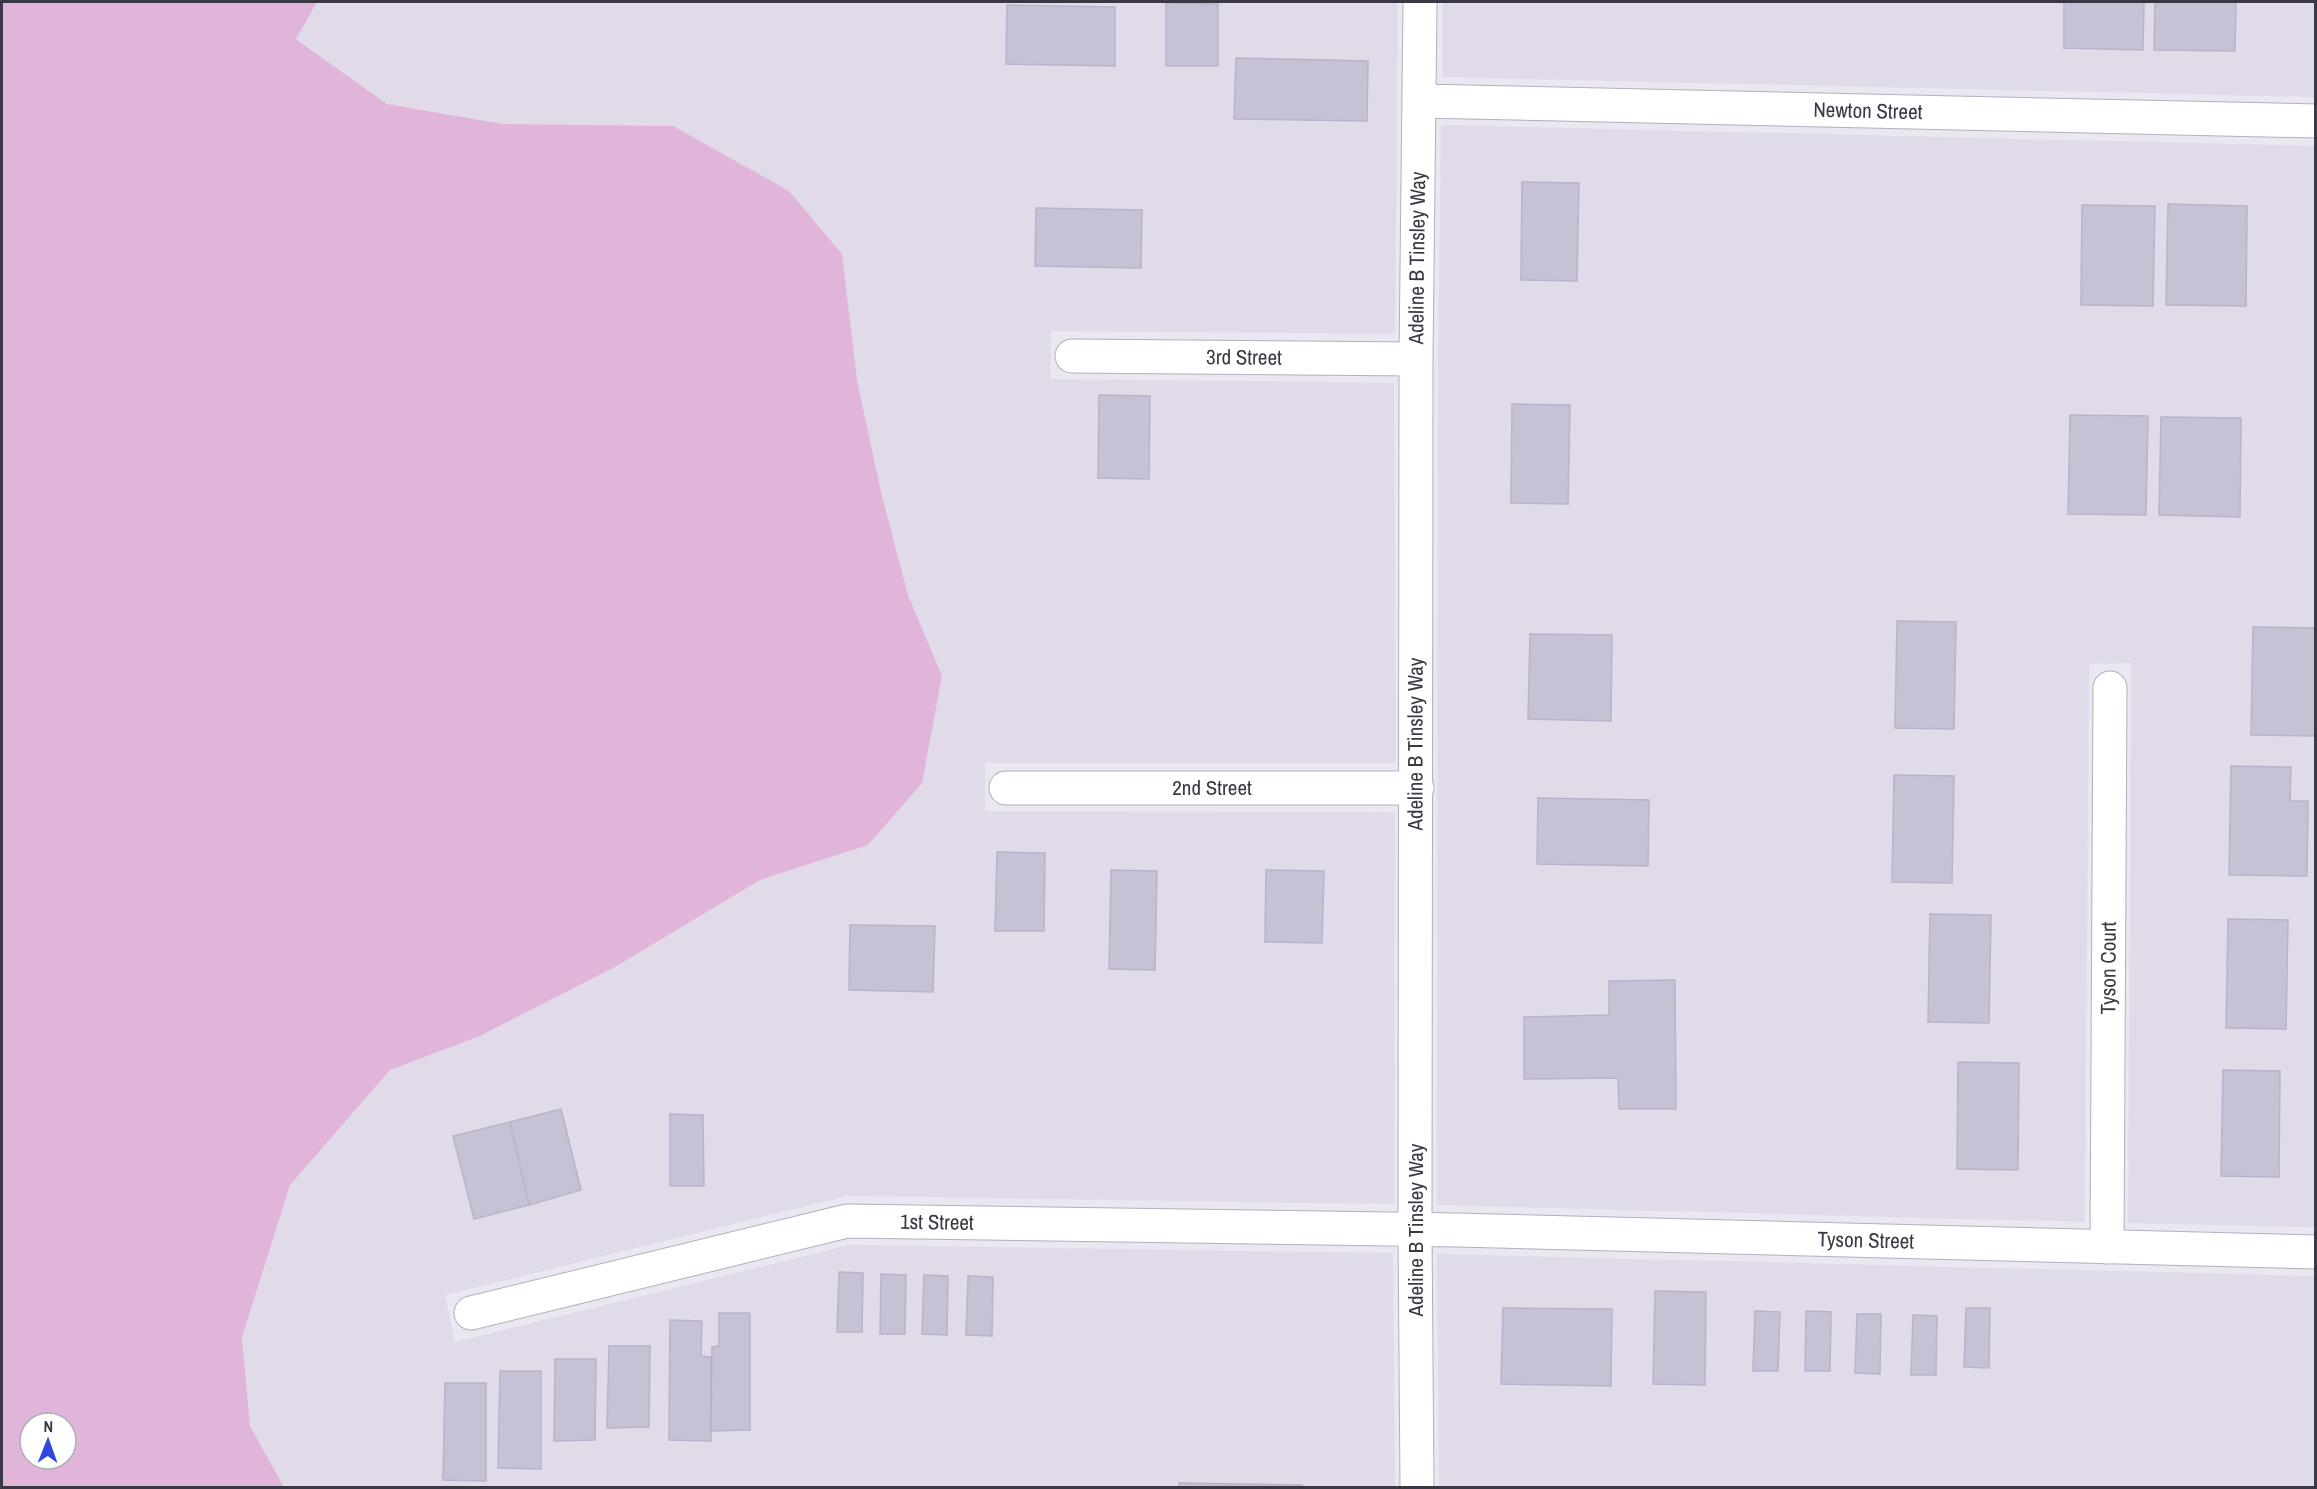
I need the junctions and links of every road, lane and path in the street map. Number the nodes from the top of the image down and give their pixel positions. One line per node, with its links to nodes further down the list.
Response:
1 (1420, 2): 2 (street, Adeline B Tinsley Way)
2 (1420, 101): 3 (street, Newton Street); 5 (street, Adeline B Tinsley Way)
3 (2316, 121)
4 (1072, 356): 5 (street, 3rd Street)
5 (1416, 359): 8 (street, Adeline B Tinsley Way)
6 (2110, 688): 10 (street, Tyson Court)
7 (1006, 788): 8 (street, 2nd Street)
8 (1417, 788): 9 (street, Adeline B Tinsley Way)
9 (1415, 1229): 10 (street, Tyson Street); 12 (street, 1st Street); 13 (street, Adeline B Tinsley Way)
10 (2107, 1247): 11 (street, Tyson Street)
11 (2316, 1252)
12 (471, 1313)
13 (1417, 1488)

